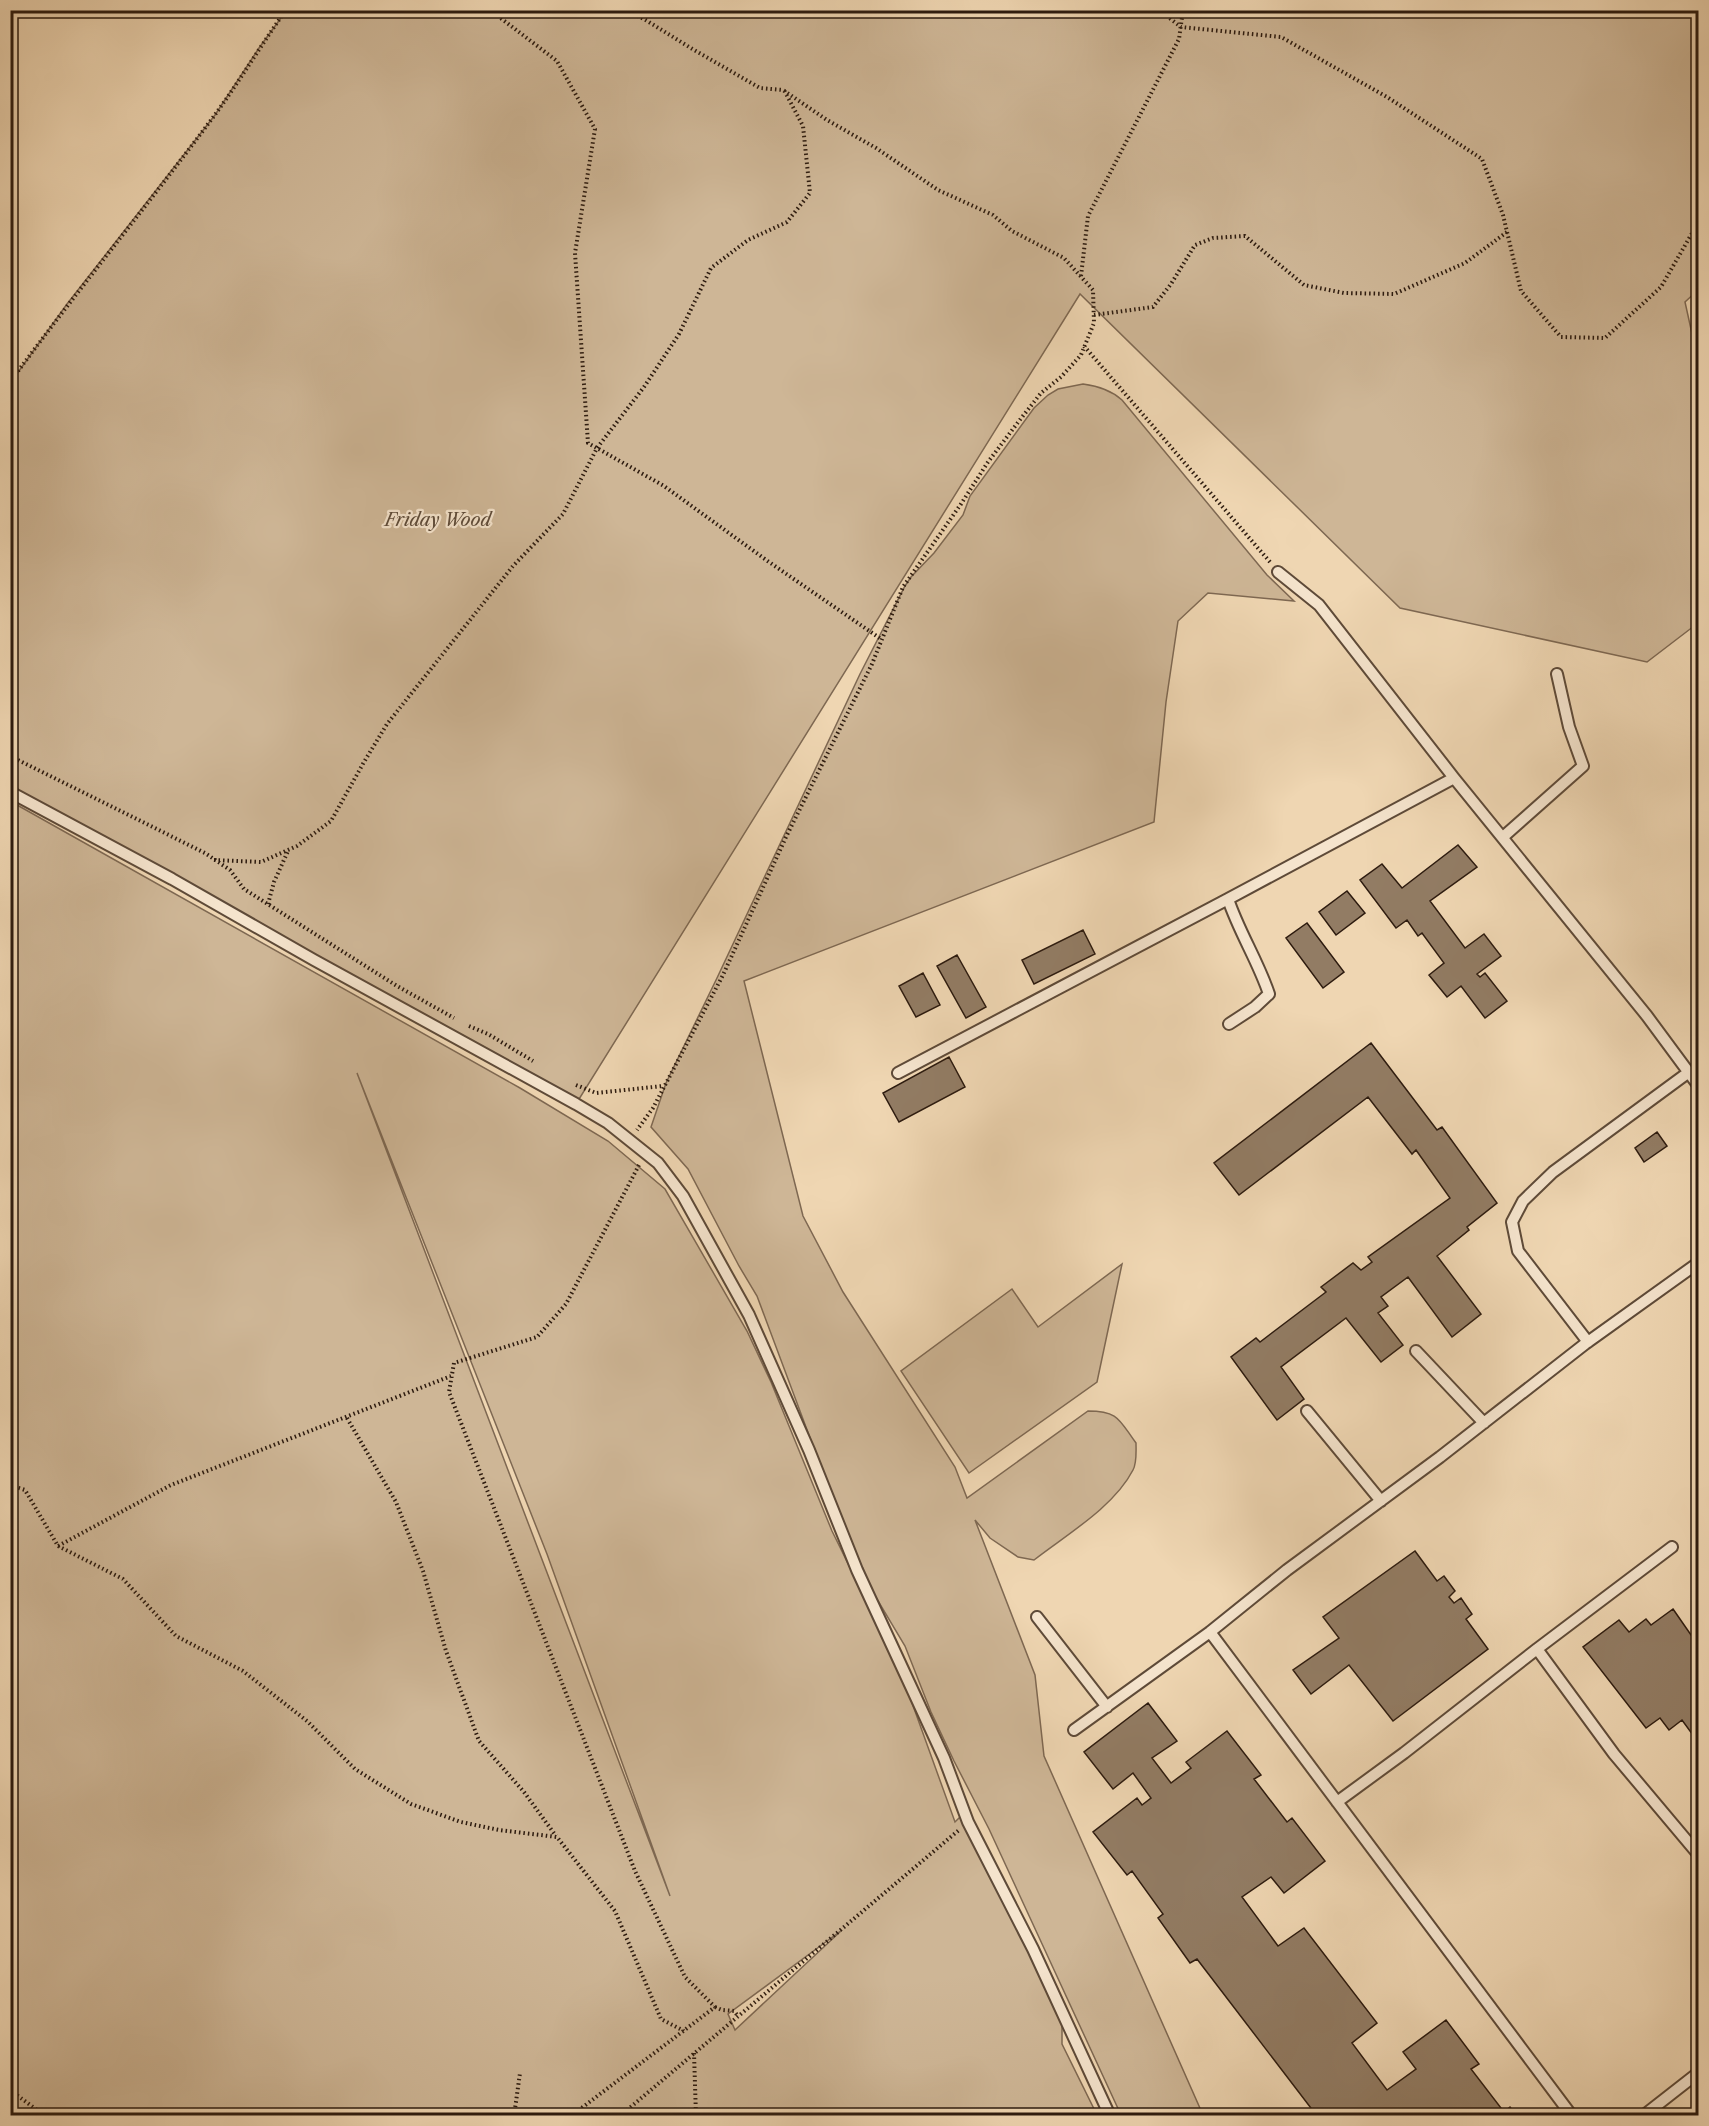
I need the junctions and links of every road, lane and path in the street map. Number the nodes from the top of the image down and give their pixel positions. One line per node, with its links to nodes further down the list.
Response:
1 (286, 10): 13 (path)
2 (490, 10): 14 (path)
3 (625, 10): 7 (path)
4 (1159, 10): 6 (path)
5 (1183, 10): 6 (path)
6 (1181, 27): 9 (path); 10 (path)
7 (783, 90): 10 (path); 14 (path)
8 (1698, 227): 9 (path)
9 (1507, 232): 11 (path)
10 (1081, 276): 11 (path)
11 (1094, 315): 12 (path)
12 (1084, 346): 15 (path); 16 (path)
13 (10, 382)
14 (597, 448): 16 (path); 22 (path)
15 (1278, 572): 19 (lane)
16 (881, 639): 32 (path)
17 (1557, 674): 21 (lane)
18 (10, 756): 23 (path)
19 (1454, 778): 21 (lane); 24 (lane)
20 (10, 792): 33 (lane)
21 (1503, 837): 28 (lane)
22 (288, 850): 23 (path); 25 (path)
23 (214, 860): 25 (path)
24 (1228, 899): 26 (lane); 29 (lane)
25 (268, 904): 27 (path)
26 (1229, 1024)
27 (536, 1063)
28 (1689, 1072): 31 (lane); 36 (lane)
29 (898, 1073)
30 (571, 1083): 32 (path)
31 (1698, 1085)
32 (664, 1086): 33 (path)
33 (630, 1139): 52 (lane)
34 (640, 1163): 38 (path)
35 (1698, 1263): 36 (lane)
36 (1588, 1341): 41 (lane)
37 (1416, 1351): 41 (lane)
38 (452, 1376): 40 (path); 55 (path)
39 (1306, 1411): 43 (lane)
40 (347, 1418): 44 (path); 53 (path)
41 (1484, 1423): 43 (lane)
42 (10, 1485): 44 (path)
43 (1381, 1501): 47 (lane)
44 (58, 1546): 53 (path)
45 (1672, 1547): 48 (lane)
46 (1037, 1617): 49 (lane)
47 (1210, 1632): 49 (lane); 51 (lane)
48 (1537, 1649): 51 (lane); 54 (lane)
49 (1107, 1707): 50 (lane)
50 (1074, 1730)
51 (1336, 1803): 68 (lane)
52 (968, 1821): 56 (path); 67 (lane)
53 (557, 1837): 57 (path)
54 (1698, 1854)
55 (716, 2007): 56 (path); 57 (path)
56 (738, 2016): 58 (path)
57 (684, 2031): 64 (path)
58 (694, 2053): 65 (path); 66 (path)
59 (520, 2073): 63 (path)
60 (1698, 2073): 69 (lane)
61 (10, 2090): 62 (path)
62 (49, 2115)
63 (514, 2115)
64 (571, 2115)
65 (620, 2115)
66 (696, 2115)
67 (1110, 2115)
68 (1572, 2115)
69 (1643, 2115)

